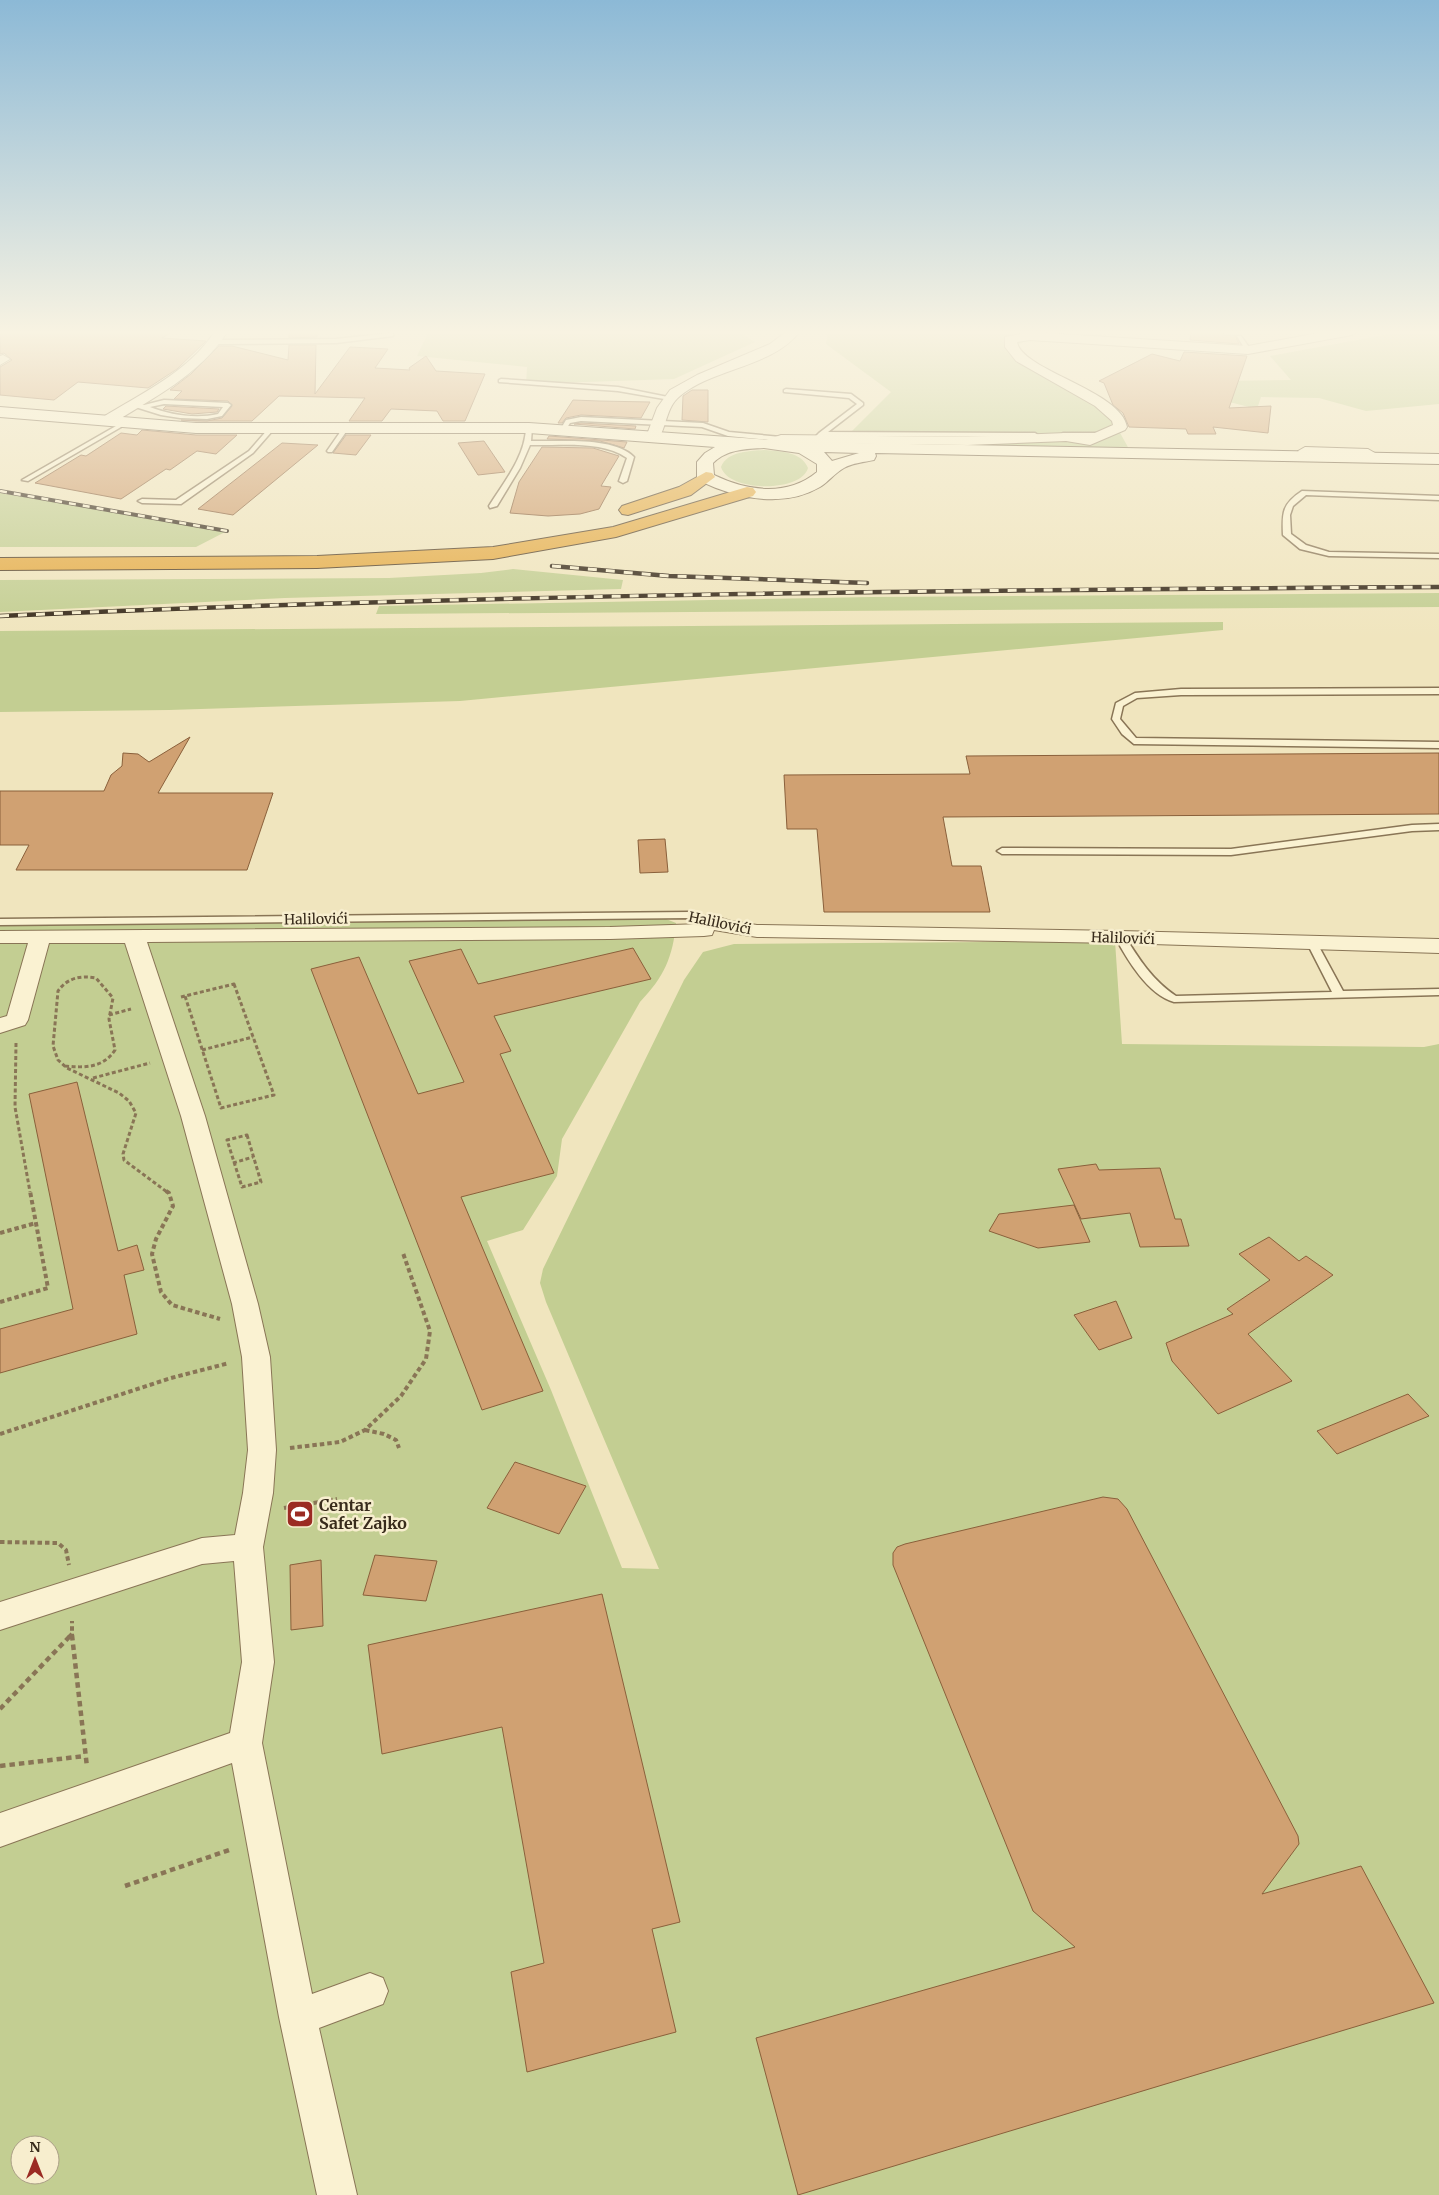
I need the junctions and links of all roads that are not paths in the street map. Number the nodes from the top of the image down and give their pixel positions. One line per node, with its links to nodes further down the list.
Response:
1 (107, 433): 24 (lane)
2 (267, 433): 28 (lane)
3 (342, 433): 17 (lane)
4 (480, 433): 11 (main road)
5 (539, 433): 11 (main road)
6 (604, 433): 12 (main road)
7 (654, 433): 13 (street)
8 (726, 433): 15 (lane)
9 (809, 433): 15 (lane)
10 (1109, 433): 14 (street)
11 (528, 435): 25 (lane); 29 (lane)
12 (622, 435): 13 (main road); 22 (main road)
13 (653, 437): 16 (main road)
14 (1098, 440): 15 (main road); 15 (lane); 20 (main road)
15 (796, 441): 16 (main road); 23 (main road)
16 (747, 444): 22 (main road)
17 (330, 451)
18 (1305, 451): 19 (street)
19 (1439, 455)
20 (1439, 459)
21 (1439, 464): 23 (main road)
22 (705, 472): 26 (main road); 30 (highway)
23 (826, 473): 26 (main road)
24 (26, 480)
25 (624, 481)
26 (747, 492): 32 (highway)
27 (1439, 498): 31 (lane)
28 (142, 501)
29 (493, 506)
30 (0, 550)
31 (1439, 556)
32 (0, 564)
33 (1439, 691): 34 (lane)
34 (1439, 745)
35 (1439, 828): 36 (lane)
36 (1002, 851)
37 (0, 922): 38 (lane, Halilovići)
38 (707, 926): 39 (street); 40 (street, Halilovići)
39 (134, 936): 42 (street); 48 (street)
40 (1120, 936): 43 (street, Halilovići); 46 (lane)
41 (0, 937): 42 (street)
42 (40, 937): 47 (street)
43 (1312, 943): 44 (street, Halilovići); 46 (lane)
44 (1439, 946)
45 (1439, 992): 46 (lane)
46 (1340, 996)
47 (9, 1023)
48 (248, 1547): 49 (street); 50 (street)
49 (0, 1616)
50 (245, 1743): 51 (street); 53 (street)
51 (0, 1830)
52 (370, 1991): 53 (street)
53 (298, 2018): 54 (street)
54 (337, 2195)

